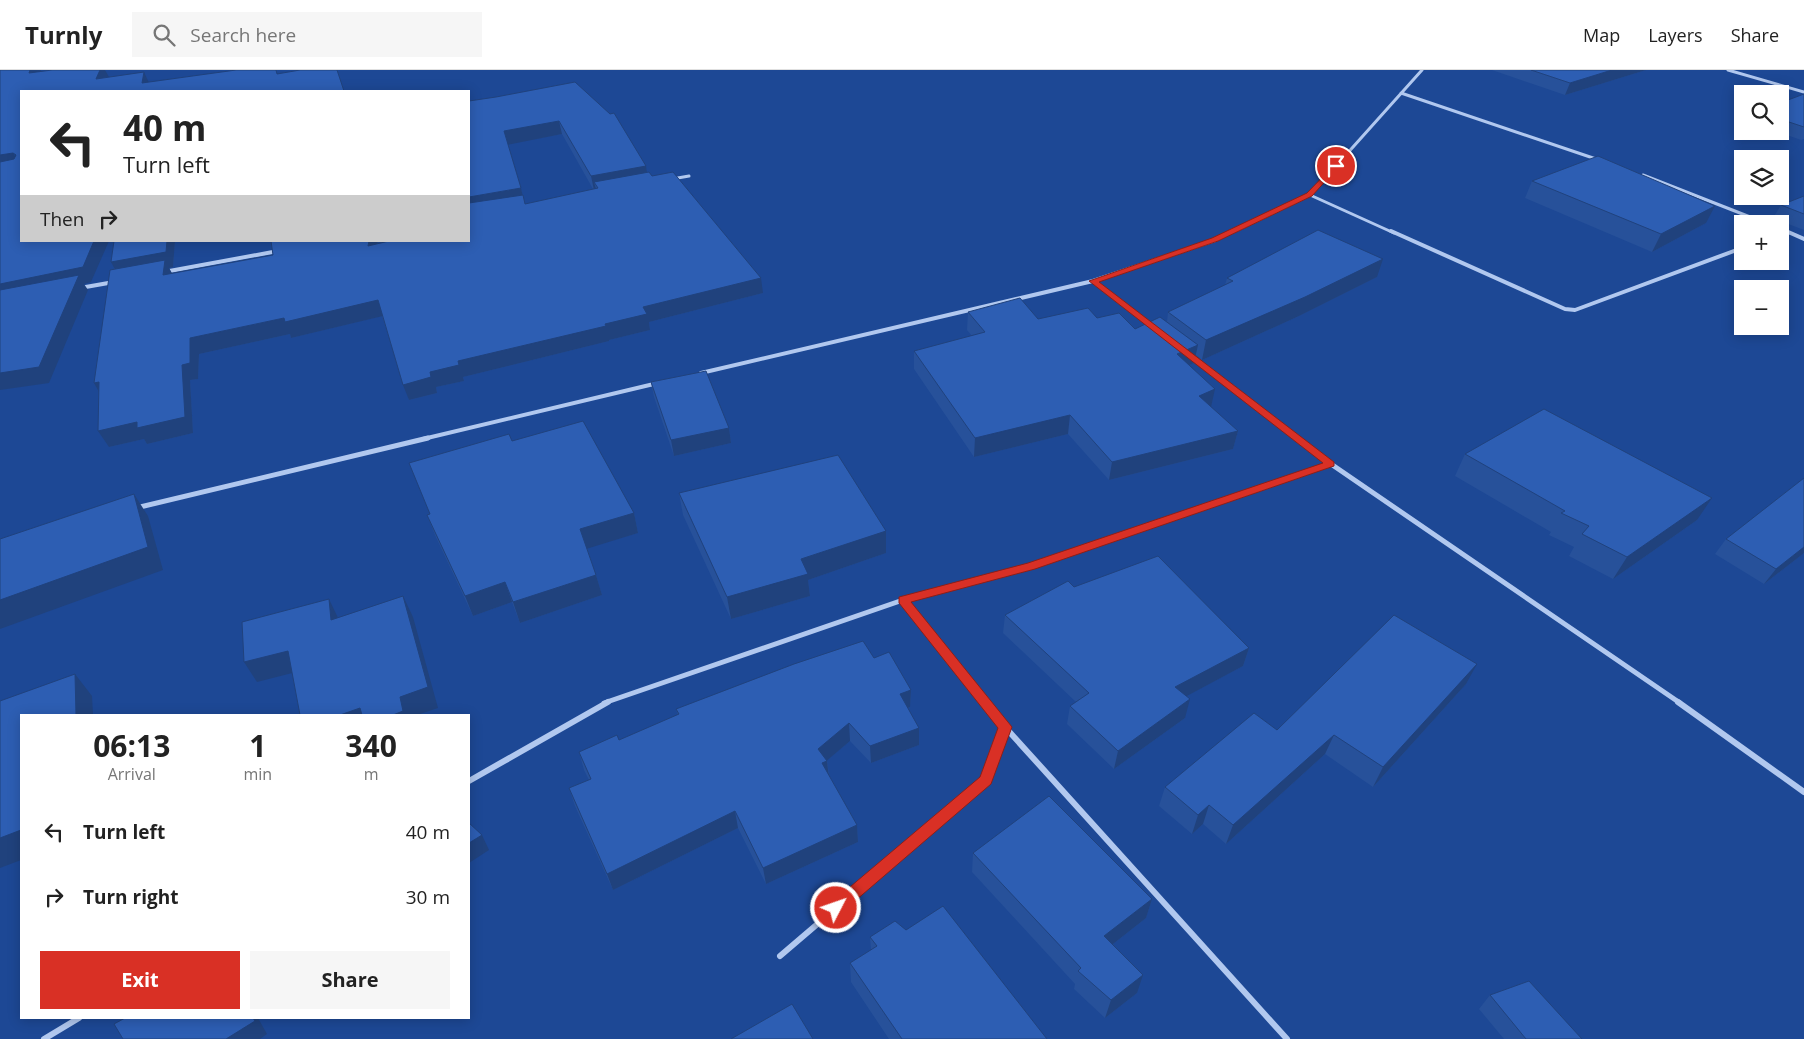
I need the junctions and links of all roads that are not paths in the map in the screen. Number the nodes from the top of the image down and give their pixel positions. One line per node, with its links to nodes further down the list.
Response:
1 (1422, 70): 4 (street)
2 (1728, 70): 3 (street)
3 (1804, 92)
4 (1401, 93): 5 (street); 9 (street)
5 (1609, 163)
6 (1636, 173): 10 (street)
7 (688, 176): 8 (street)
8 (669, 179)
9 (1310, 195): 14 (street); 17 (street)
10 (1745, 215)
11 (1789, 232): 12 (street)
12 (1804, 239)
13 (286, 250): 15 (street)
14 (1734, 251)
15 (162, 273)
16 (124, 280): 18 (street)
17 (1093, 281): 19 (street); 21 (street)
18 (76, 288)
19 (1157, 330)
20 (1188, 354): 23 (street)
21 (693, 375)
22 (664, 382): 24 (street)
23 (1331, 464): 25 (street); 28 (street)
24 (134, 508)
25 (903, 600): 26 (street); 27 (street)
26 (1005, 727): 29 (street); 32 (street)
27 (470, 780)
28 (1804, 792)
29 (780, 956)
30 (77, 1019): 31 (street)
31 (44, 1039)
32 (1287, 1039)

